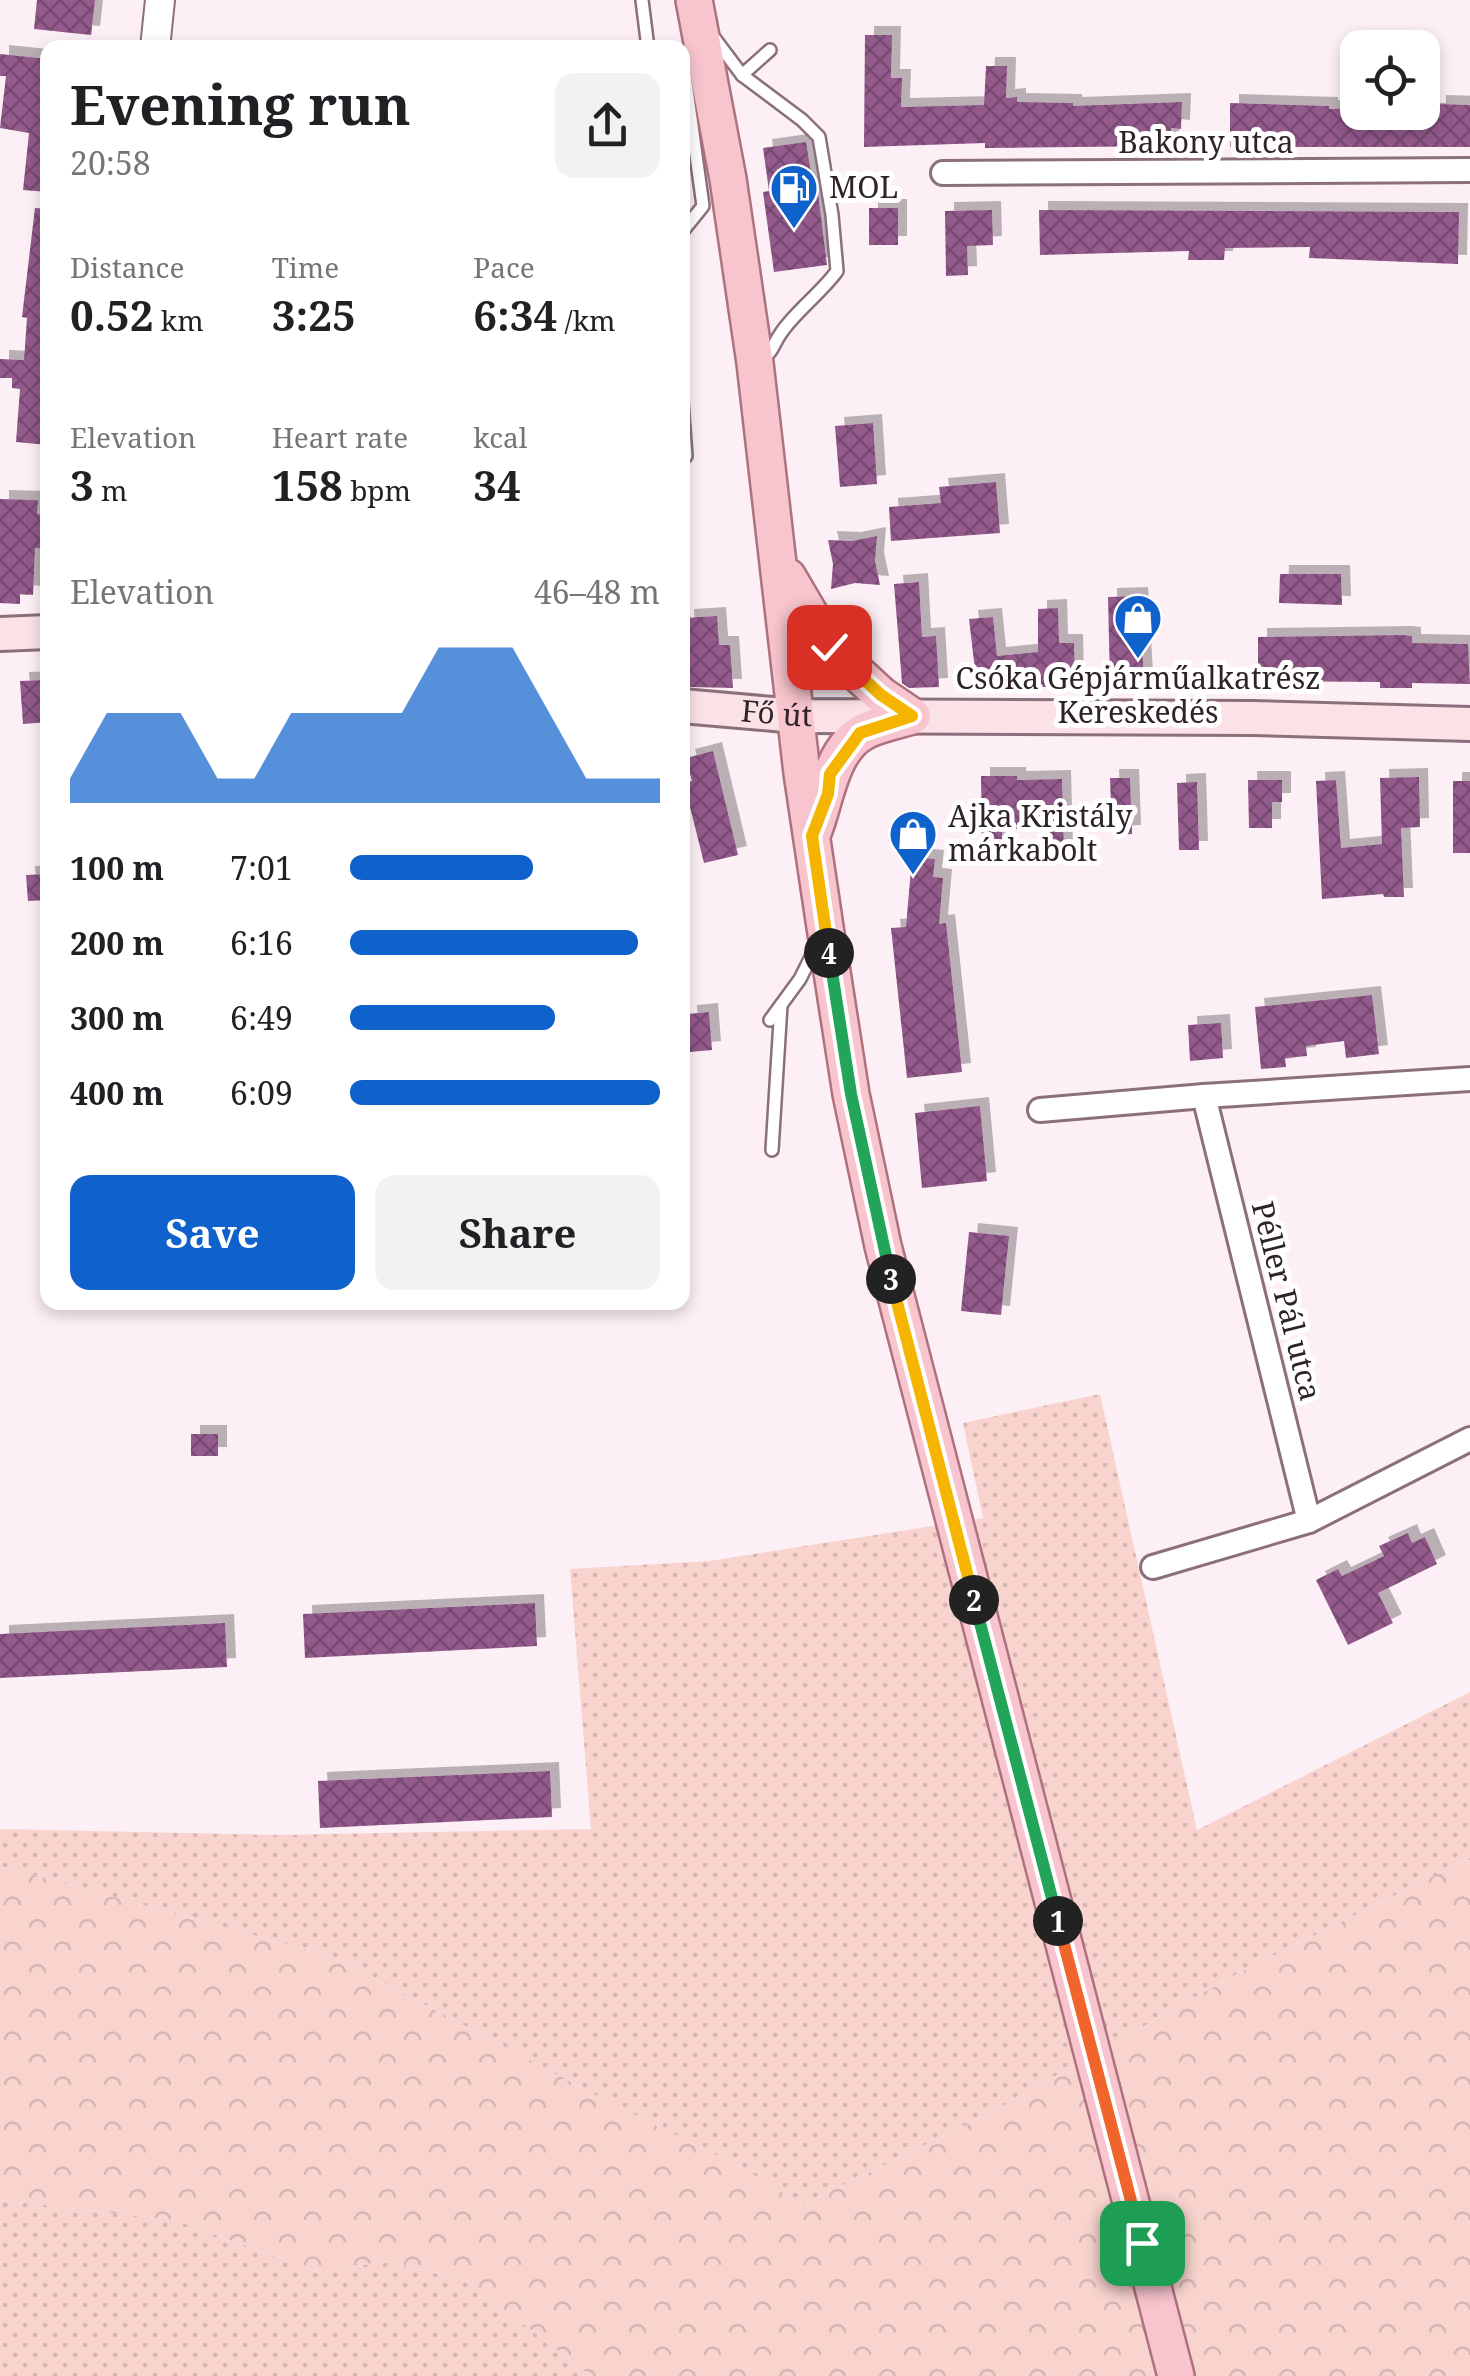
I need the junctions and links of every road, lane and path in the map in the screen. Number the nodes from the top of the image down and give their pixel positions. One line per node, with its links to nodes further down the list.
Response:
1 (160, 0): 4 (street)
2 (642, 0): 5 (lane)
3 (696, 8): 6 (lane); 8 (lane); 13 (main road)
4 (156, 40)
5 (647, 40)
6 (690, 45)
7 (770, 50): 8 (lane)
8 (742, 75): 13 (lane)
9 (690, 114): 12 (lane)
10 (1470, 170): 11 (street, Bakony utca)
11 (943, 173)
12 (690, 220)
13 (755, 363): 14 (main road)
14 (780, 568): 18 (main road); 19 (main road)
15 (40, 632): 16 (main road)
16 (0, 634)
17 (690, 707): 18 (main road, Fő út)
18 (796, 716): 19 (main road, Fő út); 21 (main road)
19 (912, 716): 20 (main road, Fő út); 21 (main road)
20 (1470, 724)
21 (812, 836): 22 (main road)
22 (824, 927): 23 (lane); 32 (main road)
23 (781, 1005): 24 (lane); 28 (lane)
24 (770, 1020)
25 (1470, 1079): 26 (street)
26 (1204, 1096): 27 (street); 30 (street, Péller Pál utca)
27 (1040, 1110)
28 (772, 1150)
29 (1470, 1439): 30 (street)
30 (1309, 1521): 31 (street)
31 (1152, 1567)
32 (1176, 2376)

